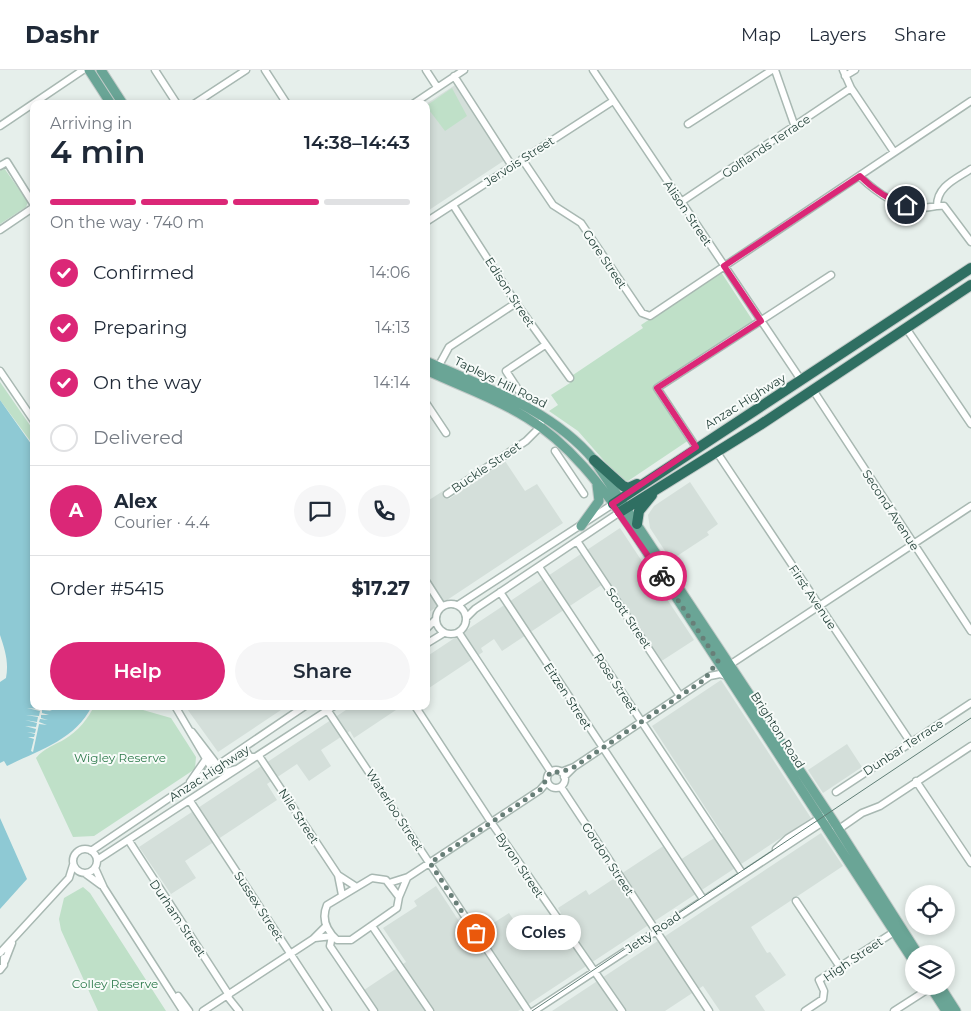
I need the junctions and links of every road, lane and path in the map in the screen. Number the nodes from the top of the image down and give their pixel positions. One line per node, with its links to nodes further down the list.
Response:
1 (83, 70): 17 (street)
2 (89, 70): 18 (main road)
3 (101, 70): 19 (main road)
4 (156, 70): 20 (street)
5 (246, 70): 21 (street)
6 (265, 70): 22 (street)
7 (426, 70): 15 (street)
8 (464, 70): 14 (street)
9 (593, 70): 24 (street, Alison Street)
10 (772, 70): 27 (street)
11 (775, 70): 29 (street)
12 (855, 70): 13 (street)
13 (844, 73): 16 (street)
14 (454, 76): 15 (street); 33 (street)
15 (438, 88): 23 (street)
16 (851, 88): 29 (street, Golflands Terrace); 30 (street)
17 (39, 100)
18 (108, 100)
19 (120, 100)
20 (175, 100)
21 (200, 100)
22 (284, 100)
23 (419, 100)
24 (613, 101): 31 (street, Jervois Street); 37 (street, Alison Street)
25 (971, 101): 30 (street)
26 (30, 106): 28 (street)
27 (688, 124)
28 (0, 126)
29 (795, 126): 37 (street, Golflands Terrace)
30 (894, 152): 35 (street)
31 (522, 159): 33 (street, Jervois Street); 44 (street, Gore Street)
32 (0, 166): 36 (street)
33 (512, 166): 38 (street, Jervois Street)
34 (971, 169): 39 (street)
35 (860, 176): 39 (street); 44 (street)
36 (30, 199)
37 (682, 202): 44 (street, Alison Street)
38 (453, 205): 41 (street, Jervois Street); 48 (street, Edison Street)
39 (937, 206): 43 (street)
40 (30, 209): 42 (street)
41 (430, 219)
42 (0, 230)
43 (971, 242)
44 (724, 266): 49 (street, Alison Street)
45 (971, 268): 51 (highway, Anzac Highway)
46 (831, 275): 49 (street)
47 (971, 285): 50 (highway)
48 (516, 303): 52 (street, Edison Street); 56 (street)
49 (761, 321): 59 (street, Alison Street); 72 (street)
50 (906, 328): 54 (highway); 69 (street)
51 (857, 343): 53 (highway, Anzac Highway); 54 (highway)
52 (545, 345): 58 (street, Edison Street); 61 (street)
53 (842, 354): 55 (highway); 59 (highway, Anzac Highway)
54 (865, 355): 55 (highway)
55 (855, 361): 60 (highway)
56 (433, 370): 65 (main road, Tapleys Hill Road); 70 (main road, Tapleys Hill Road)
57 (0, 371): 64 (street)
58 (570, 378)
59 (801, 380): 62 (highway, Anzac Highway)
60 (813, 390): 66 (highway); 89 (street, Second Avenue)
61 (520, 394)
62 (761, 407): 66 (highway); 67 (highway, Anzac Highway)
63 (430, 409): 71 (street)
64 (30, 414)
65 (544, 417): 70 (street, Buckle Street); 76 (main road, Tapleys Hill Road)
66 (771, 417): 68 (highway)
67 (744, 418): 68 (highway); 72 (highway, Anzac Highway)
68 (760, 424): 74 (highway)
69 (971, 424)
70 (539, 426): 75 (main road, Tapleys Hill Road); 81 (street, Buckle Street)
71 (446, 433)
72 (696, 447): 78 (highway, Anzac Highway)
73 (555, 451): 77 (street)
74 (716, 451): 80 (highway); 95 (street, First Avenue)
75 (576, 459): 77 (street); 79 (main road, Tapleys Hill Road)
76 (594, 460): 78 (highway); 83 (main road, Tapleys Hill Road)
77 (566, 467): 82 (street)
78 (646, 480): 83 (highway, Anzac Highway)
79 (597, 485): 83 (main road, Tapleys Hill Road); 87 (main road)
80 (659, 486): 85 (highway); 86 (highway)
81 (446, 494)
82 (584, 494)
83 (616, 501): 85 (main road); 87 (street, Anzac Highway)
84 (971, 506): 89 (street)
85 (623, 510): 86 (main road, Brighton Road); 88 (street); 103 (main road, Brighton Road)
86 (637, 524): 104 (main road, Brighton Road)
87 (581, 526): 93 (street, Anzac Highway)
88 (577, 541): 90 (street); 107 (street, Scott Street)
89 (913, 544): 95 (street); 99 (street, Second Avenue)
90 (539, 567): 92 (street); 113 (street, Rose Street)
91 (430, 587): 94 (street)
92 (500, 592): 96 (street); 118 (street, Eitzen Street)
93 (458, 605): 94 (street); 96 (street)
94 (442, 606): 97 (street)
95 (819, 606): 104 (street); 115 (street, First Avenue)
96 (466, 618): 101 (street)
97 (435, 620): 98 (street); 100 (street)
98 (430, 625)
99 (971, 631)
100 (444, 633): 101 (street); 102 (street)
101 (459, 633): 122 (street)
102 (430, 642)
103 (718, 661): 105 (main road, Brighton Road); 106 (street)
104 (731, 664): 105 (main road); 131 (main road, Brighton Road)
105 (728, 677): 106 (street); 132 (main road, Brighton Road)
106 (704, 680): 107 (street)
107 (680, 696): 113 (street)
108 (971, 703): 115 (street, Dunbar Terrace)
109 (177, 710): 114 (street)
110 (299, 710): 117 (street, Anzac Highway)
111 (418, 710): 133 (street, Byron Street)
112 (328, 711): 119 (street, Anzac Highway); 138 (street, Waterloo Street)
113 (643, 723): 118 (street); 142 (street, Rose Street)
114 (189, 730): 120 (street); 121 (street)
115 (911, 743): 128 (street, Dunbar Terrace)
116 (971, 746): 124 (street)
117 (244, 748): 119 (street); 121 (street, Anzac Highway)
118 (603, 749): 123 (street); 152 (street, Eitzen Street)
119 (257, 757): 121 (street); 129 (street, Anzac Highway); 144 (street, Nile Street)
120 (206, 759): 121 (street); 126 (street)
121 (216, 769): 126 (street, Anzac Highway); 129 (street)
122 (551, 772): 123 (street); 125 (street)
123 (562, 774): 127 (street)
124 (916, 781): 134 (street); 139 (street)
125 (549, 784): 127 (street); 133 (street)
126 (186, 787): 136 (street, Anzac Highway)
127 (561, 787): 156 (street, Gordon Street)
128 (836, 792)
129 (197, 796): 130 (street, Anzac Highway)
130 (190, 801): 135 (street, Anzac Highway); 164 (street, Sussex Street)
131 (829, 814): 132 (street, Jetty Road); 134 (main road, Brighton Road)
132 (821, 820): 134 (street); 142 (street, Jetty Road); 157 (main road, Brighton Road)
133 (491, 822): 138 (street); 168 (street, Byron Street)
134 (839, 829): 161 (main road, Brighton Road)
135 (128, 841): 137 (street, Anzac Highway); 141 (street); 170 (street, Durham Street)
136 (91, 850): 137 (street); 140 (street)
137 (97, 860): 141 (street)
138 (430, 863): 145 (street); 181 (street, Waterloo Street)
139 (971, 863)
140 (73, 865): 143 (street); 146 (street)
141 (96, 869): 143 (street); 149 (street)
142 (742, 873): 152 (street, Jetty Road)
143 (84, 874): 146 (street); 149 (street)
144 (338, 876): 148 (street, Nile Street); 150 (street, Nile Street)
145 (408, 877): 147 (street); 151 (street)
146 (69, 878): 160 (street)
147 (389, 883): 148 (street); 151 (street)
148 (355, 886): 150 (street)
149 (104, 888): 169 (street)
150 (342, 895): 154 (street)
151 (399, 897): 155 (street)
152 (703, 899): 156 (street, Jetty Road)
153 (796, 901): 166 (street)
154 (326, 926): 158 (street); 159 (street)
155 (372, 926): 158 (street); 180 (street)
156 (656, 931): 168 (street, Jetty Road); 184 (street, Gordon Street)
157 (894, 932): 162 (main road, Brighton Road); 166 (street, High Street)
158 (332, 936): 159 (street); 179 (street)
159 (313, 939): 164 (street)
160 (12, 942): 163 (street); 165 (street)
161 (912, 945)
162 (905, 948)
163 (0, 954): 165 (street)
164 (290, 954): 170 (street); 178 (street, Sussex Street)
165 (5, 960): 167 (street)
166 (840, 967): 185 (street, High Street)
167 (0, 970)
168 (593, 972): 182 (street, Jetty Road); 183 (street, Byron Street)
169 (163, 978): 174 (street); 175 (street)
170 (228, 995): 176 (street); 177 (street, Durham Street)
171 (920, 995): 186 (street)
172 (937, 995): 187 (main road)
173 (941, 995): 188 (main road)
174 (183, 1011)
175 (189, 1011)
176 (205, 1011)
177 (239, 1011)
178 (328, 1011)
179 (374, 1011)
180 (430, 1011)
181 (528, 1011)
182 (534, 1011)
183 (622, 1011)
184 (709, 1011)
185 (806, 1011)
186 (894, 1011)
187 (946, 1011)
188 (956, 1011)

